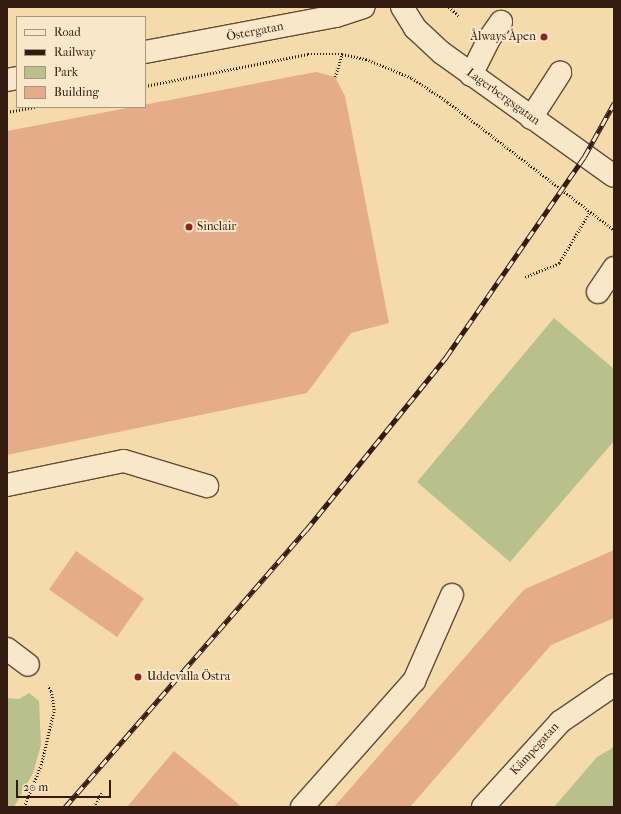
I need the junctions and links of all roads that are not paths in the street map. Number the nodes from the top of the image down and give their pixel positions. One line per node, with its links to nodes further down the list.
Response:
1 (364, 7): 4 (street, Östergatan)
2 (402, 7): 6 (street, Lagerbergsgatan)
3 (501, 22): 6 (street)
4 (146, 52)
5 (560, 73): 7 (street)
6 (471, 75): 7 (street, Lagerbergsgatan)
7 (531, 118): 8 (street, Lagerbergsgatan)
8 (614, 176)
9 (614, 268): 10 (street)
10 (598, 292)
11 (7, 484): 12 (street)
12 (207, 486)
13 (452, 595): 17 (street)
14 (7, 649): 15 (street)
15 (28, 665)
16 (614, 685): 18 (street, Kämpegatan)
17 (302, 807)
18 (483, 807)

